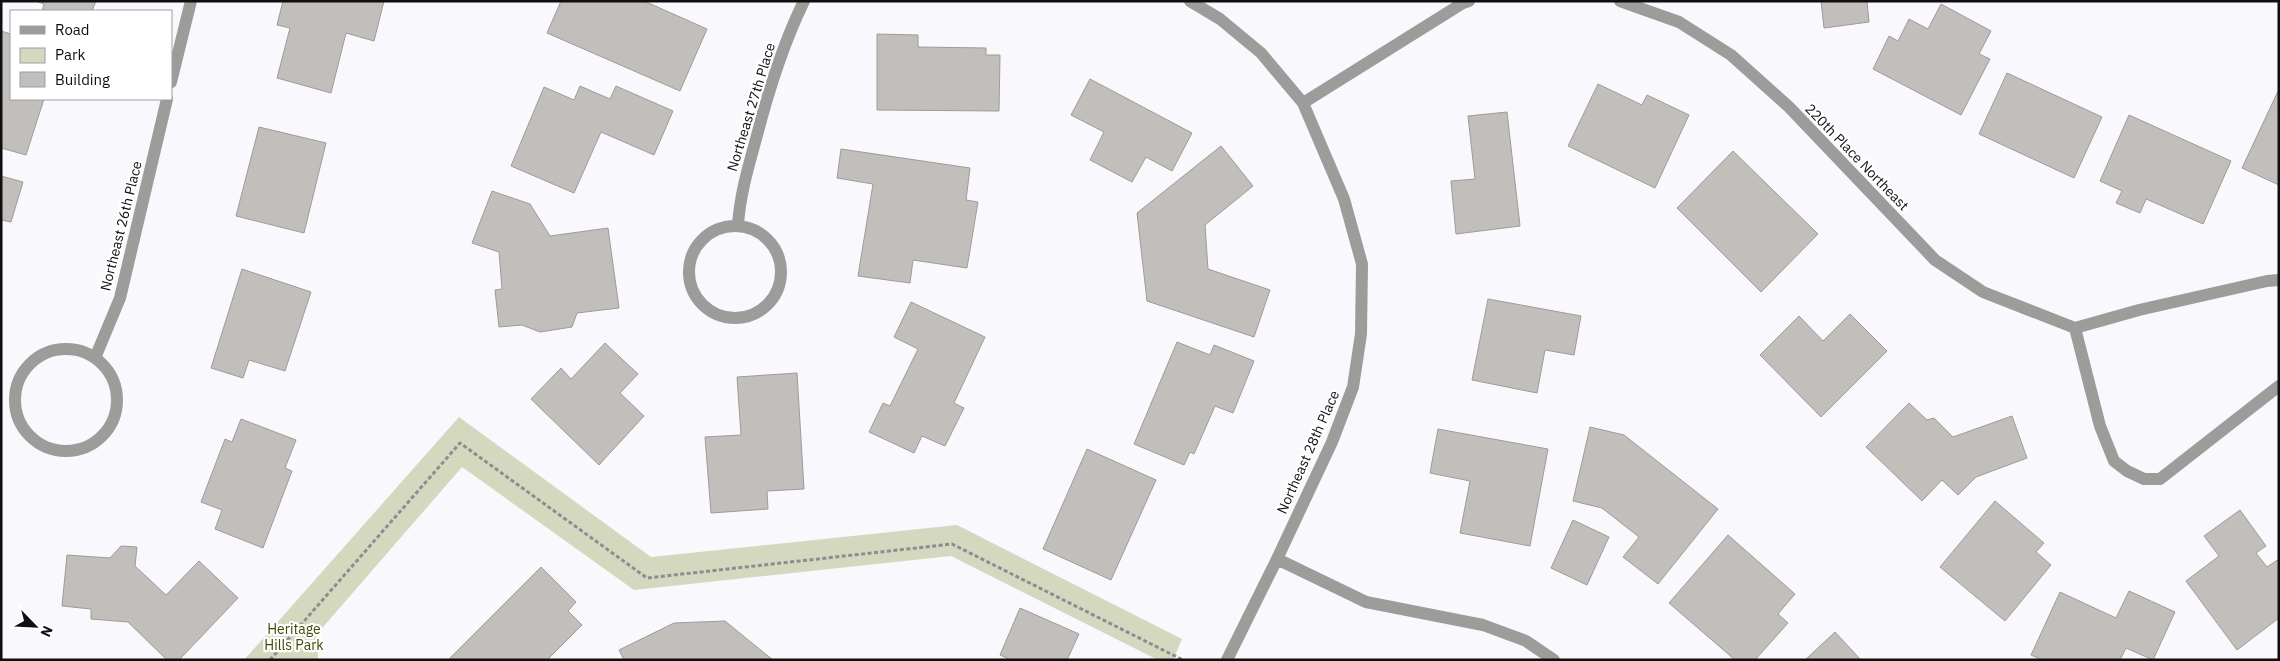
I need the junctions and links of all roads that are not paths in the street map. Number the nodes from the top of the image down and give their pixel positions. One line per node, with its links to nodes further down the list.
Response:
1 (191, 1): 6 (street)
2 (804, 1): 9 (street, Northeast 27th Place)
3 (1190, 1): 8 (street, Northeast 28th Place)
4 (1469, 1): 8 (street)
5 (1620, 1): 11 (street, 220th Place Northeast)
6 (172, 78)
7 (167, 100): 12 (street, Northeast 26th Place)
8 (1303, 103): 14 (street, Northeast 28th Place)
9 (738, 225): 9 (street)
10 (2279, 280): 11 (street)
11 (2075, 328): 13 (street)
12 (95, 358): 12 (street)
13 (2279, 386)
14 (1277, 559): 15 (street, Northeast 28th Place); 16 (street)
15 (1227, 660)
16 (1554, 660)

